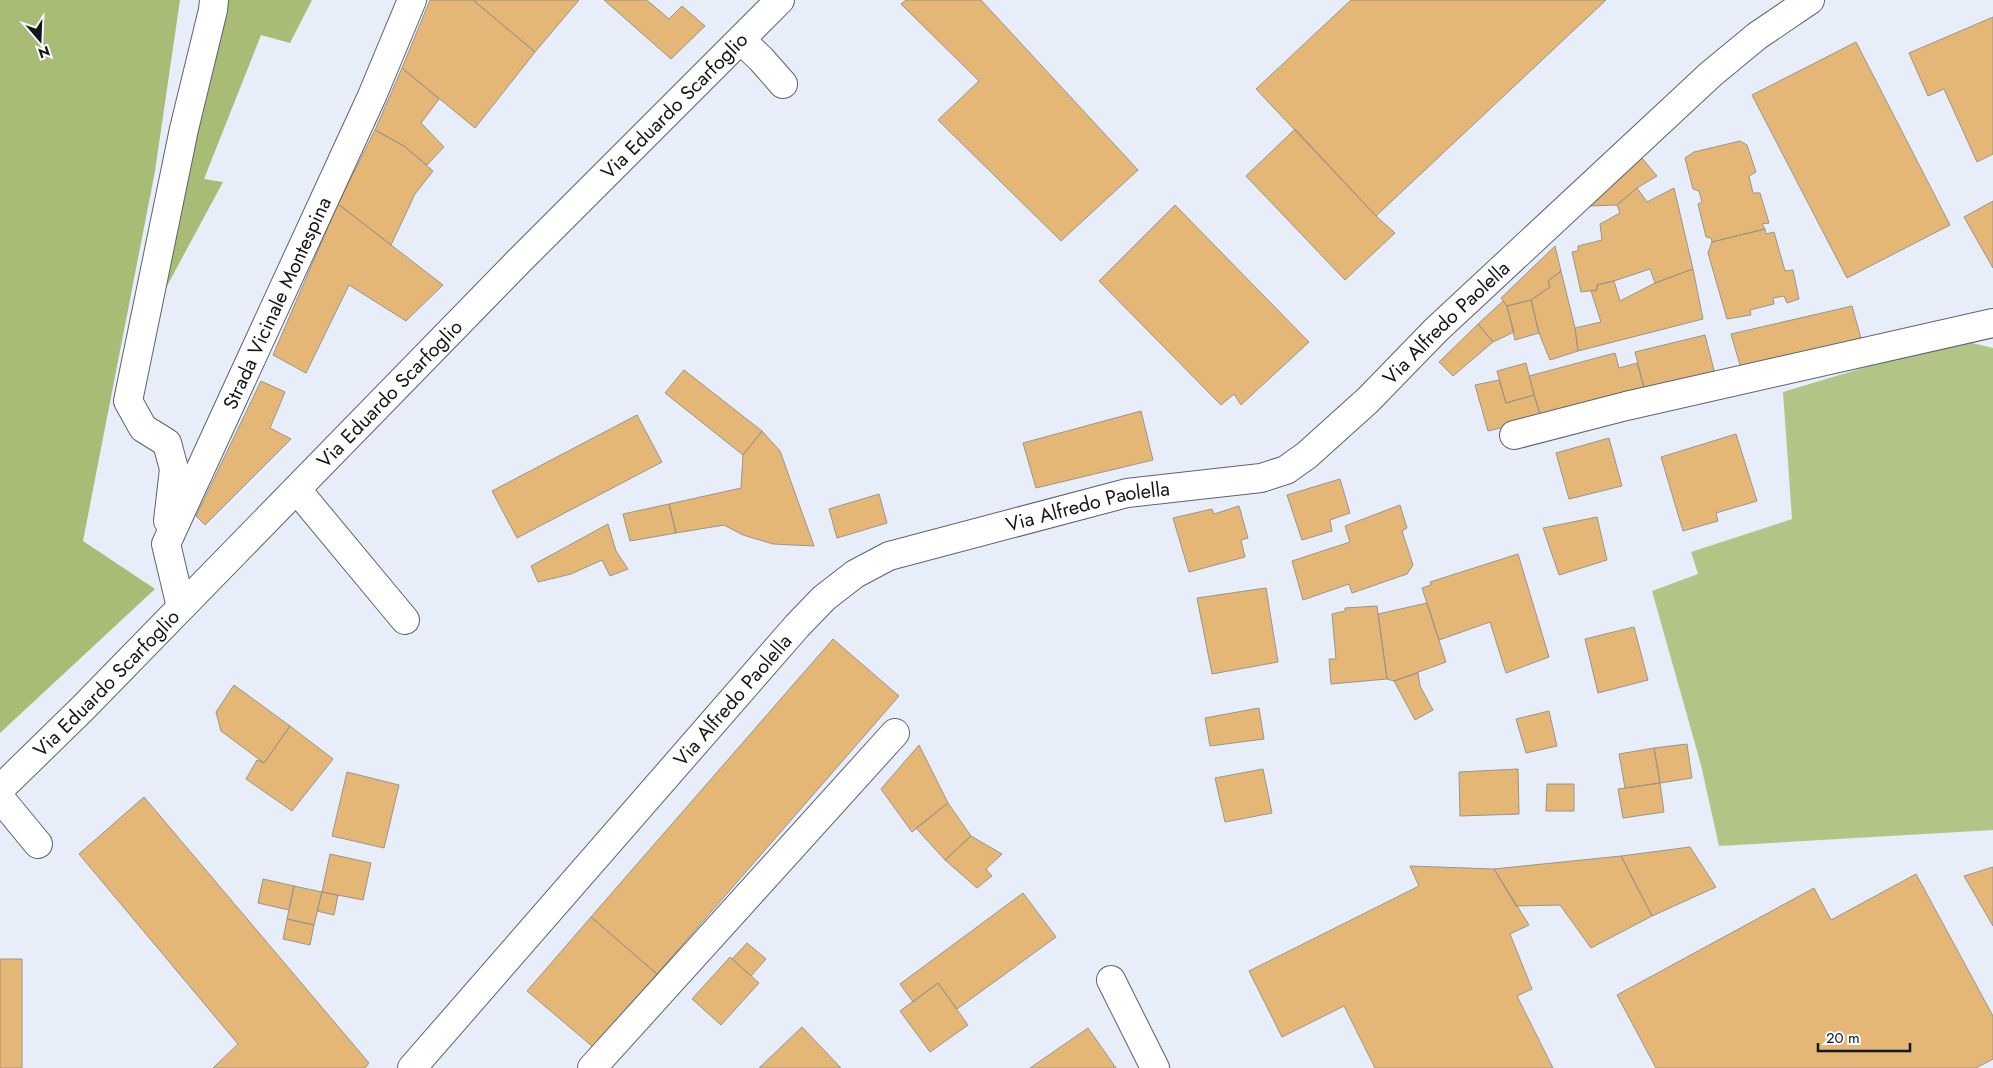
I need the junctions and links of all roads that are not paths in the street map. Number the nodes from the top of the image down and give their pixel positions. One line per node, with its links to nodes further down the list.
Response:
1 (214, 0): 10 (street)
2 (412, 0): 10 (street, Strada Vicinale Montespina)
3 (780, 0): 5 (street, Via Eduardo Scarfoglio)
4 (1810, 0): 18 (street, Via Alfredo Paolella)
5 (741, 40): 6 (street); 9 (street, Via Eduardo Scarfoglio)
6 (783, 84)
7 (1993, 323): 8 (street)
8 (1514, 435)
9 (297, 490): 11 (street, Via Eduardo Scarfoglio); 12 (street)
10 (166, 544): 11 (street)
11 (181, 608): 14 (street, Via Eduardo Scarfoglio)
12 (404, 620)
13 (895, 733): 19 (street)
14 (0, 789)
15 (0, 798): 16 (street)
16 (38, 844)
17 (1111, 980): 20 (street)
18 (412, 1068)
19 (592, 1068)
20 (1155, 1068)

